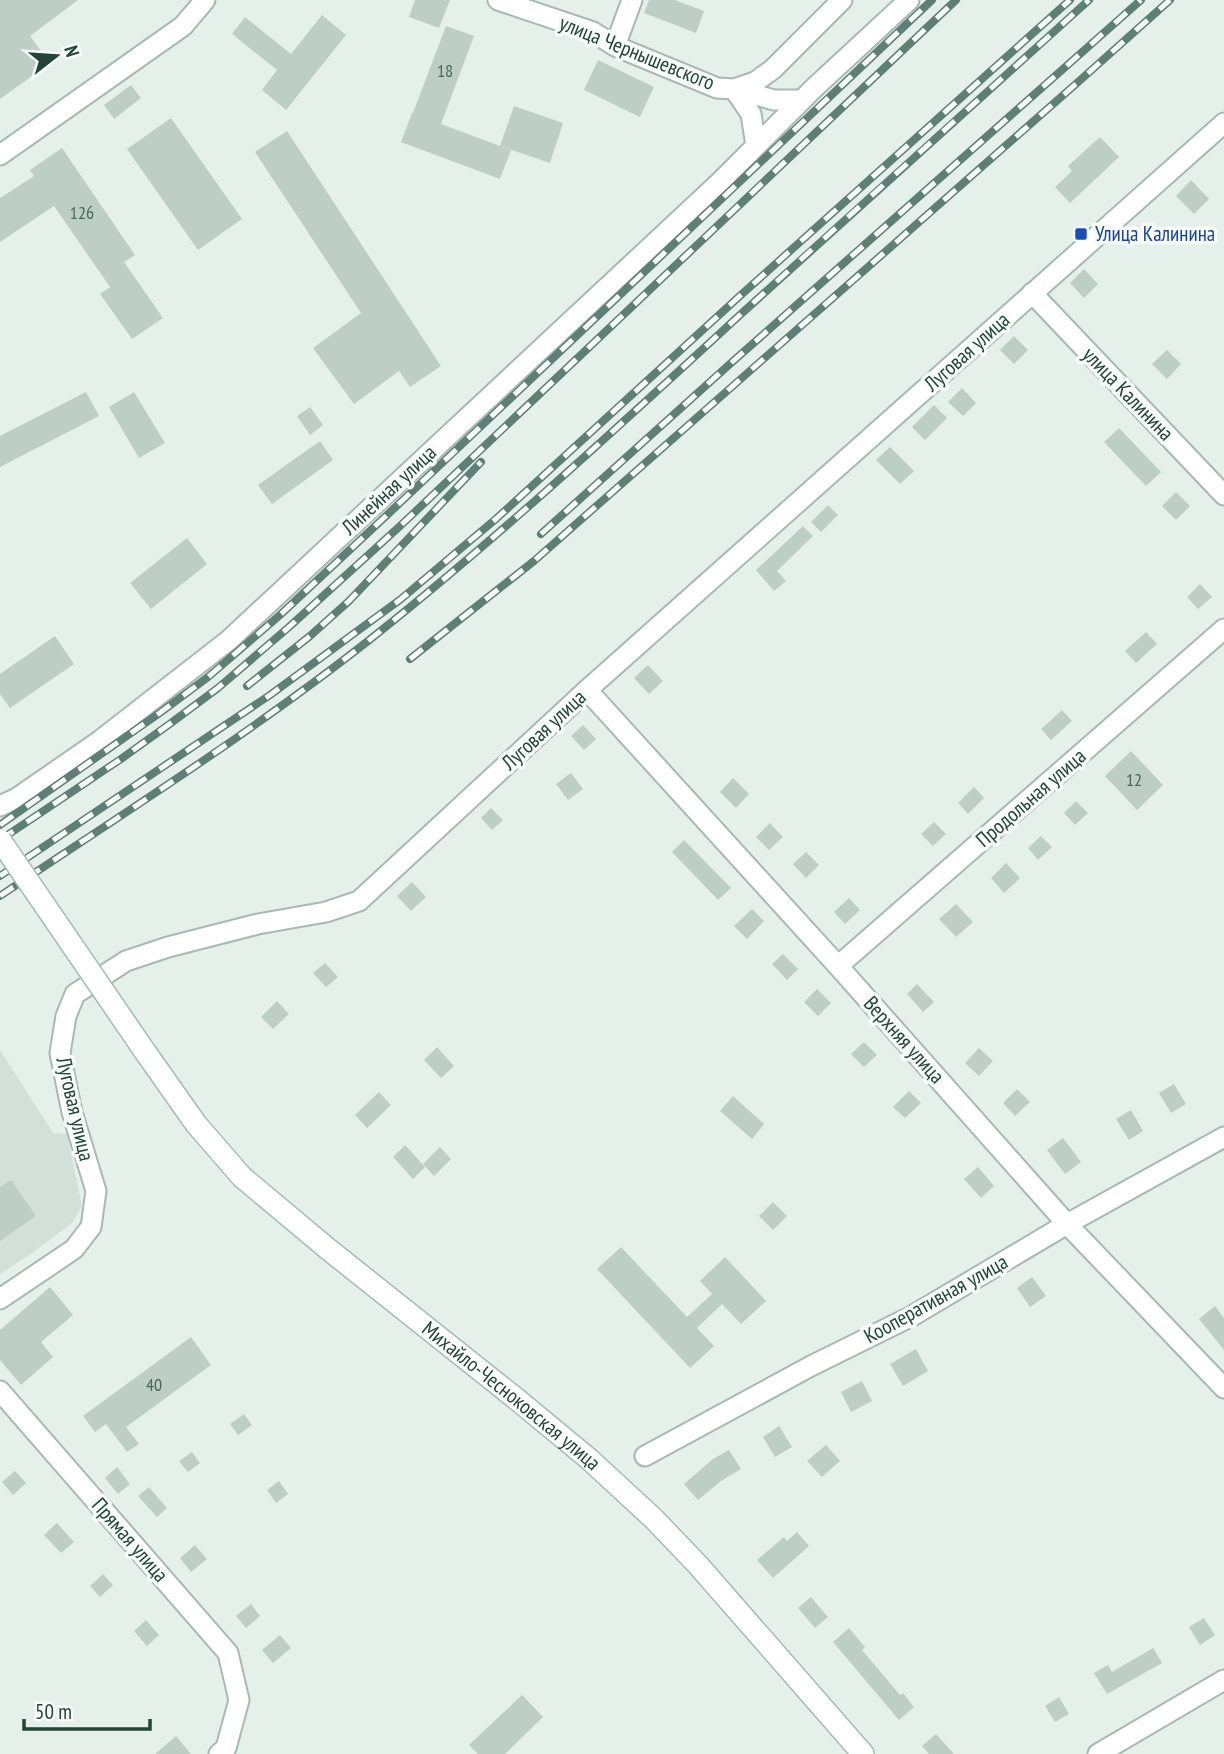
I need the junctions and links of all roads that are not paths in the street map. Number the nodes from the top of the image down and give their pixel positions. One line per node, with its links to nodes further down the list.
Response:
1 (205, 0): 11 (street)
2 (498, 0): 6 (street, улица Чернышевского)
3 (632, 0): 6 (street)
4 (842, 0): 7 (street, улица Чернышевского)
5 (909, 0): 8 (street, Линейная улица)
6 (615, 46): 7 (street, улица Чернышевского)
7 (734, 89): 8 (street); 10 (street)
8 (801, 100): 10 (street, Линейная улица)
9 (1224, 123): 12 (street, Луговая улица)
10 (756, 146): 16 (street, Линейная улица)
11 (0, 155)
12 (1032, 293): 13 (street, улица Калинина); 15 (street, Луговая улица)
13 (1224, 495)
14 (1224, 629): 18 (street, Продольная улица)
15 (587, 690): 18 (street, Верхняя улица); 21 (street, Луговая улица)
16 (0, 806)
17 (0, 840): 27 (street, Михайло-Чесноковская улица, bridge)
18 (838, 966): 20 (street, Верхняя улица)
19 (1224, 1137): 20 (street, Кооперативная улица)
20 (1067, 1224): 22 (street, Верхняя улица); 24 (street, Кооперативная улица)
21 (0, 1299)
22 (1224, 1388)
23 (0, 1391): 26 (street, Прямая улица)
24 (645, 1456)
25 (1224, 1680): 28 (street)
26 (219, 1754)
27 (863, 1754)
28 (1098, 1754)

